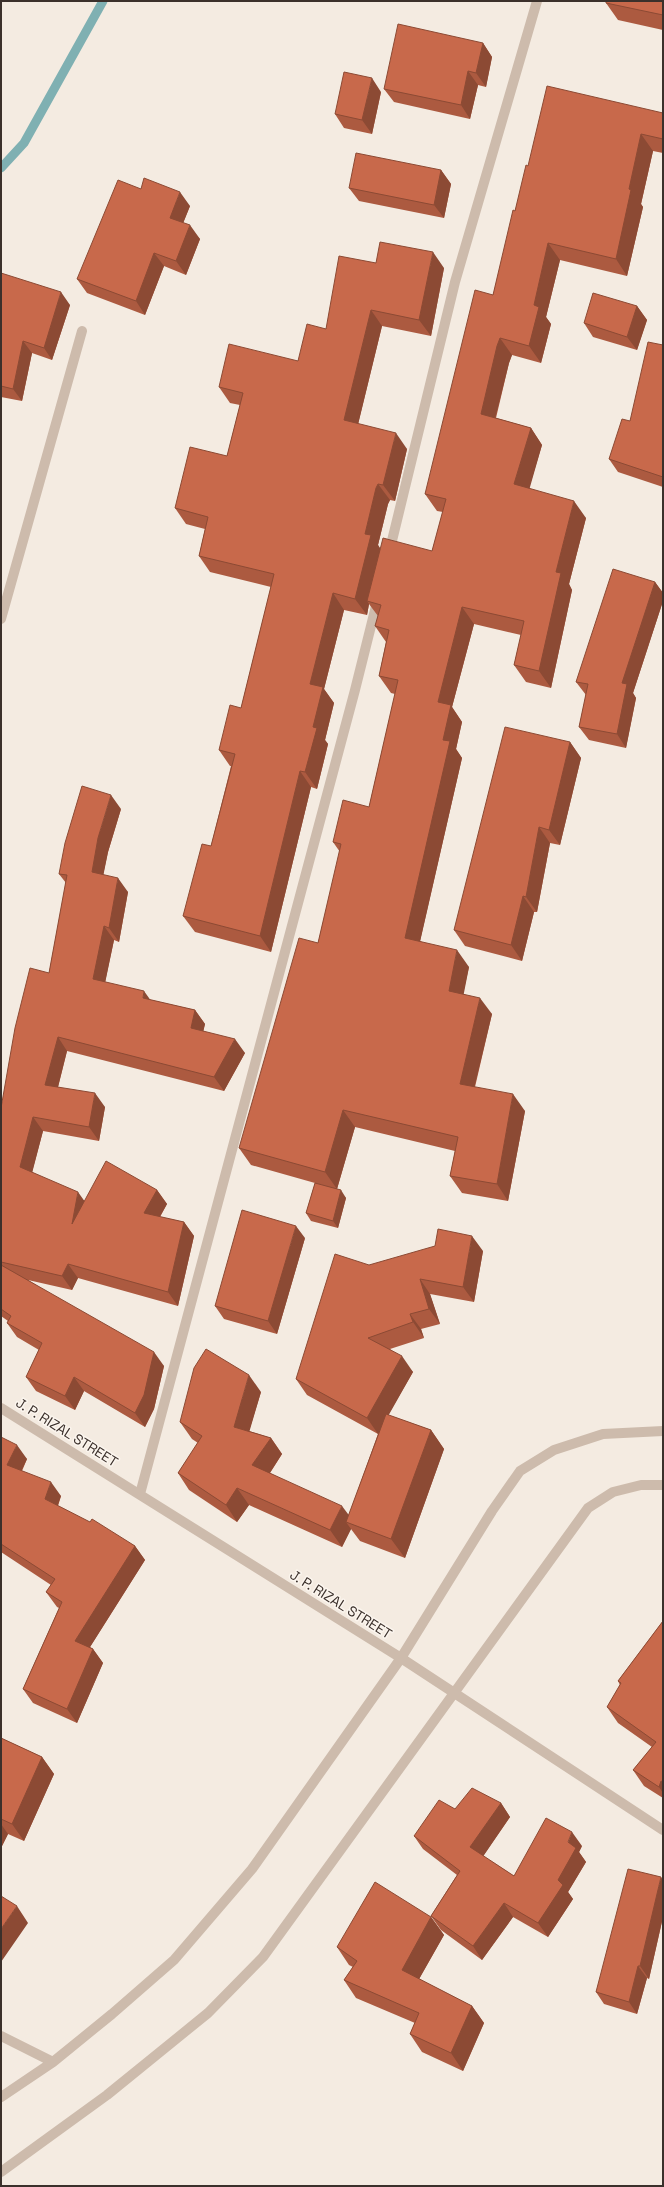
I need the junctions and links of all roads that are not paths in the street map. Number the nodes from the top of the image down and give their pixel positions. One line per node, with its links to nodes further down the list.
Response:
1 (537, 1): 3 (street)
2 (82, 331): 5 (street)
3 (385, 567)
4 (380, 590): 9 (street)
5 (1, 619)
6 (1, 1408): 9 (street, J. P. RIZAL STREET)
7 (663, 1431): 10 (street)
8 (663, 1485): 11 (street)
9 (140, 1494): 10 (street, J. P. RIZAL STREET)
10 (401, 1658): 11 (street, J. P. RIZAL STREET); 14 (street)
11 (454, 1694): 12 (street, J. P. RIZAL STREET); 16 (street)
12 (663, 1830)
13 (1, 2036): 14 (street)
14 (53, 2062): 15 (street)
15 (1, 2097)
16 (1, 2172)

